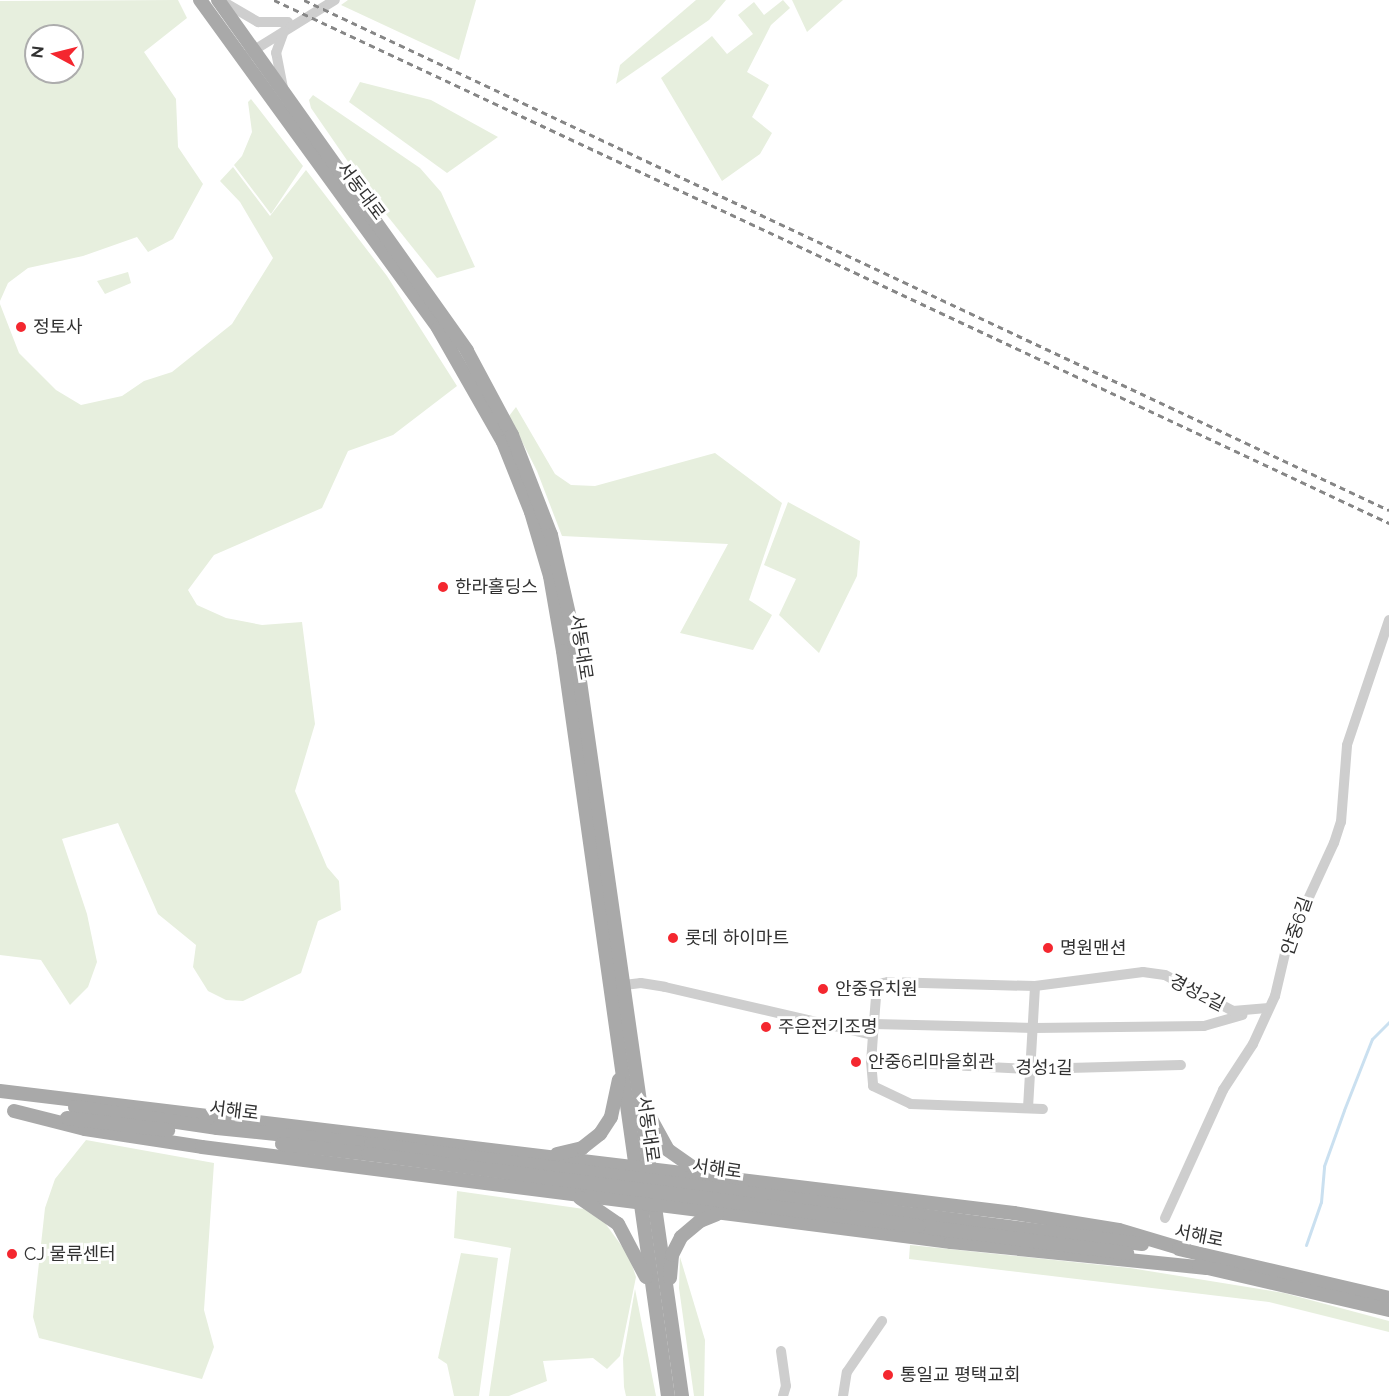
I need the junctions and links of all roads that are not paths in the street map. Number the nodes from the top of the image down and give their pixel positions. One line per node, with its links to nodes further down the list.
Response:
1 (200, 0): 6 (main road, 서동대로)
2 (220, 0): 5 (street); 6 (main road, 서동대로)
3 (325, 0): 5 (street)
4 (335, 0): 5 (street)
5 (289, 23): 6 (street); 7 (street)
6 (246, 52): 7 (main road, 서동대로); 11 (main road, 서동대로)
7 (284, 94): 9 (main road, 서동대로)
8 (1389, 620): 12 (street, 안중6길)
9 (625, 985): 11 (street); 14 (street); 20 (main road, 서동대로)
10 (1035, 986): 12 (street, 경성2길); 13 (street); 14 (street, 경성2길)
11 (608, 988): 17 (main road, 서동대로)
12 (1269, 1008): 13 (street, 경성2길); 32 (street, 안중6길)
13 (1034, 1028): 14 (street, 경성2길); 18 (street)
14 (873, 1030): 15 (street)
15 (871, 1061): 18 (street, 경성1길); 21 (street)
16 (1181, 1065): 18 (street, 경성1길)
17 (621, 1069): 25 (main road); 26 (main road, 서동대로)
18 (1031, 1069): 21 (street)
19 (0, 1093): 24 (main road, 서해로); 25 (main road)
20 (641, 1100): 27 (main road, 서동대로); 28 (main road)
21 (1028, 1107): 22 (street)
22 (1043, 1108)
23 (7, 1110): 24 (main road, 서해로); 29 (main road)
24 (369, 1149): 33 (main road, 서해로, bridge)
25 (550, 1156): 26 (main road)
26 (635, 1168): 27 (main road); 30 (main road, 서동대로)
27 (650, 1169): 28 (main road); 30 (main road, 서동대로)
28 (708, 1176): 34 (main road)
29 (570, 1193): 30 (main road); 37 (main road)
30 (647, 1204): 31 (main road); 37 (main road, 서동대로); 38 (main road, 서동대로)
31 (719, 1213): 35 (main road); 38 (main road)
32 (1165, 1218)
33 (918, 1221): 34 (main road, 서해로); 35 (main road, 서해로)
34 (1186, 1250): 36 (main road, 서해로)
35 (1207, 1268): 39 (main road, 서해로)
36 (1389, 1298)
37 (655, 1302): 42 (main road, 서동대로)
38 (669, 1307): 43 (main road, 서동대로)
39 (1389, 1310)
40 (882, 1321): 45 (street)
41 (781, 1351): 44 (street)
42 (668, 1396)
43 (682, 1396)
44 (783, 1396)
45 (843, 1396)

